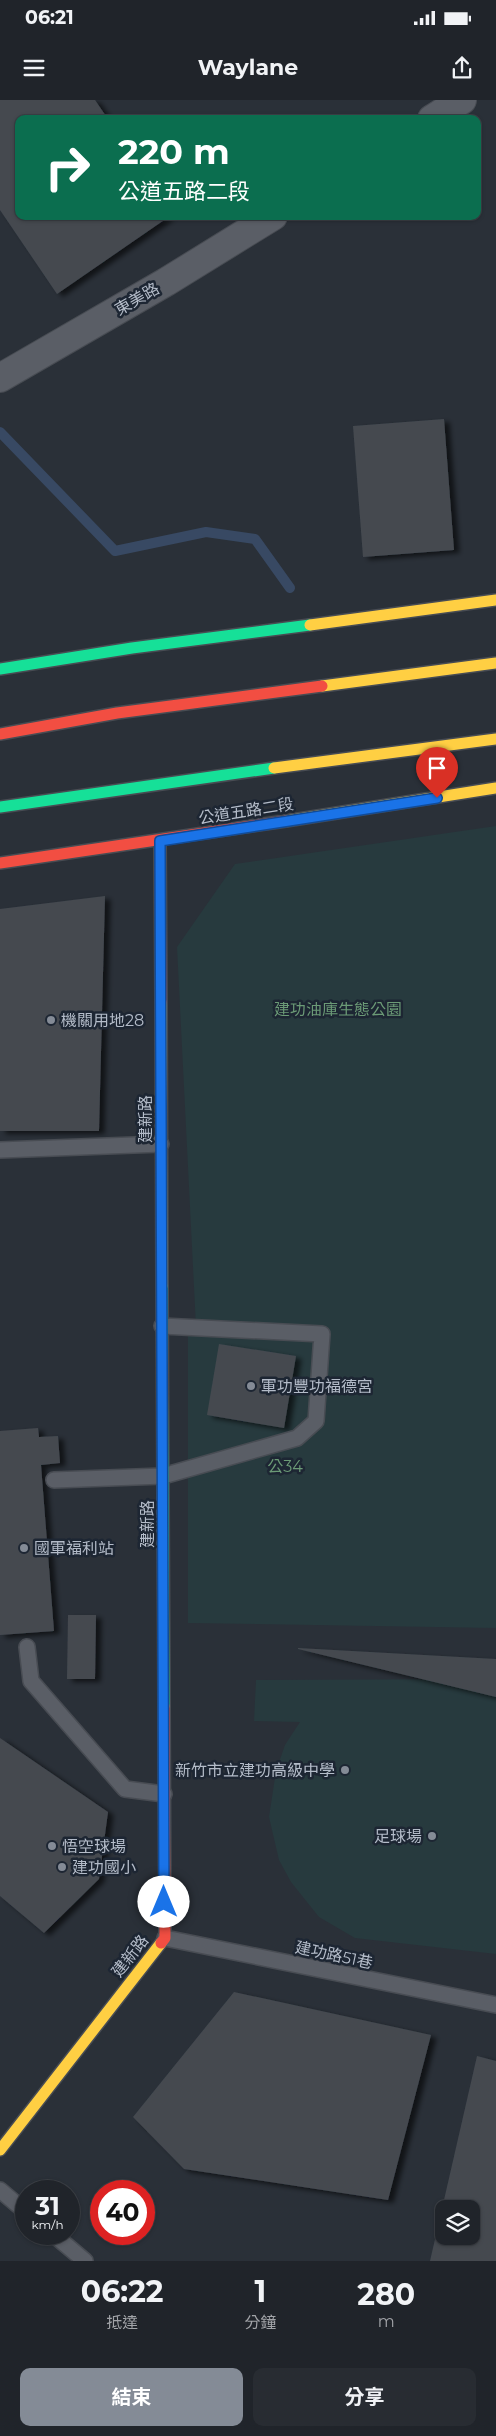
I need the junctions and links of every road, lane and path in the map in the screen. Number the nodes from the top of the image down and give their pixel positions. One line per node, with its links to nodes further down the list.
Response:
1 (462, 100): 2 (street)
2 (438, 115)
3 (267, 220): 4 (street, 東美路)
4 (0, 378)
5 (496, 600): 7 (street)
6 (496, 663): 8 (street)
7 (0, 669)
8 (0, 734)
9 (496, 739): 11 (street)
10 (496, 788): 12 (street, 公道五路二段)
11 (0, 807)
12 (160, 841): 13 (street, 公道五路二段); 14 (street, 建新路)
13 (0, 863)
14 (161, 1144): 15 (lane); 16 (street, 建新路)
15 (0, 1150)
16 (162, 1326): 17 (street, 建新路); 17 (lane)
17 (163, 1476): 18 (lane); 20 (street, 建新路)
18 (54, 1480)
19 (27, 1647): 20 (lane)
20 (164, 1794): 21 (street, 建新路)
21 (165, 1938): 22 (lane, 建功路51巷); 23 (street, 建新路)
22 (496, 2006)
23 (0, 2150)
24 (0, 2190): 25 (lane)
25 (15, 2203)
26 (66, 2245): 27 (lane)
27 (85, 2261)

